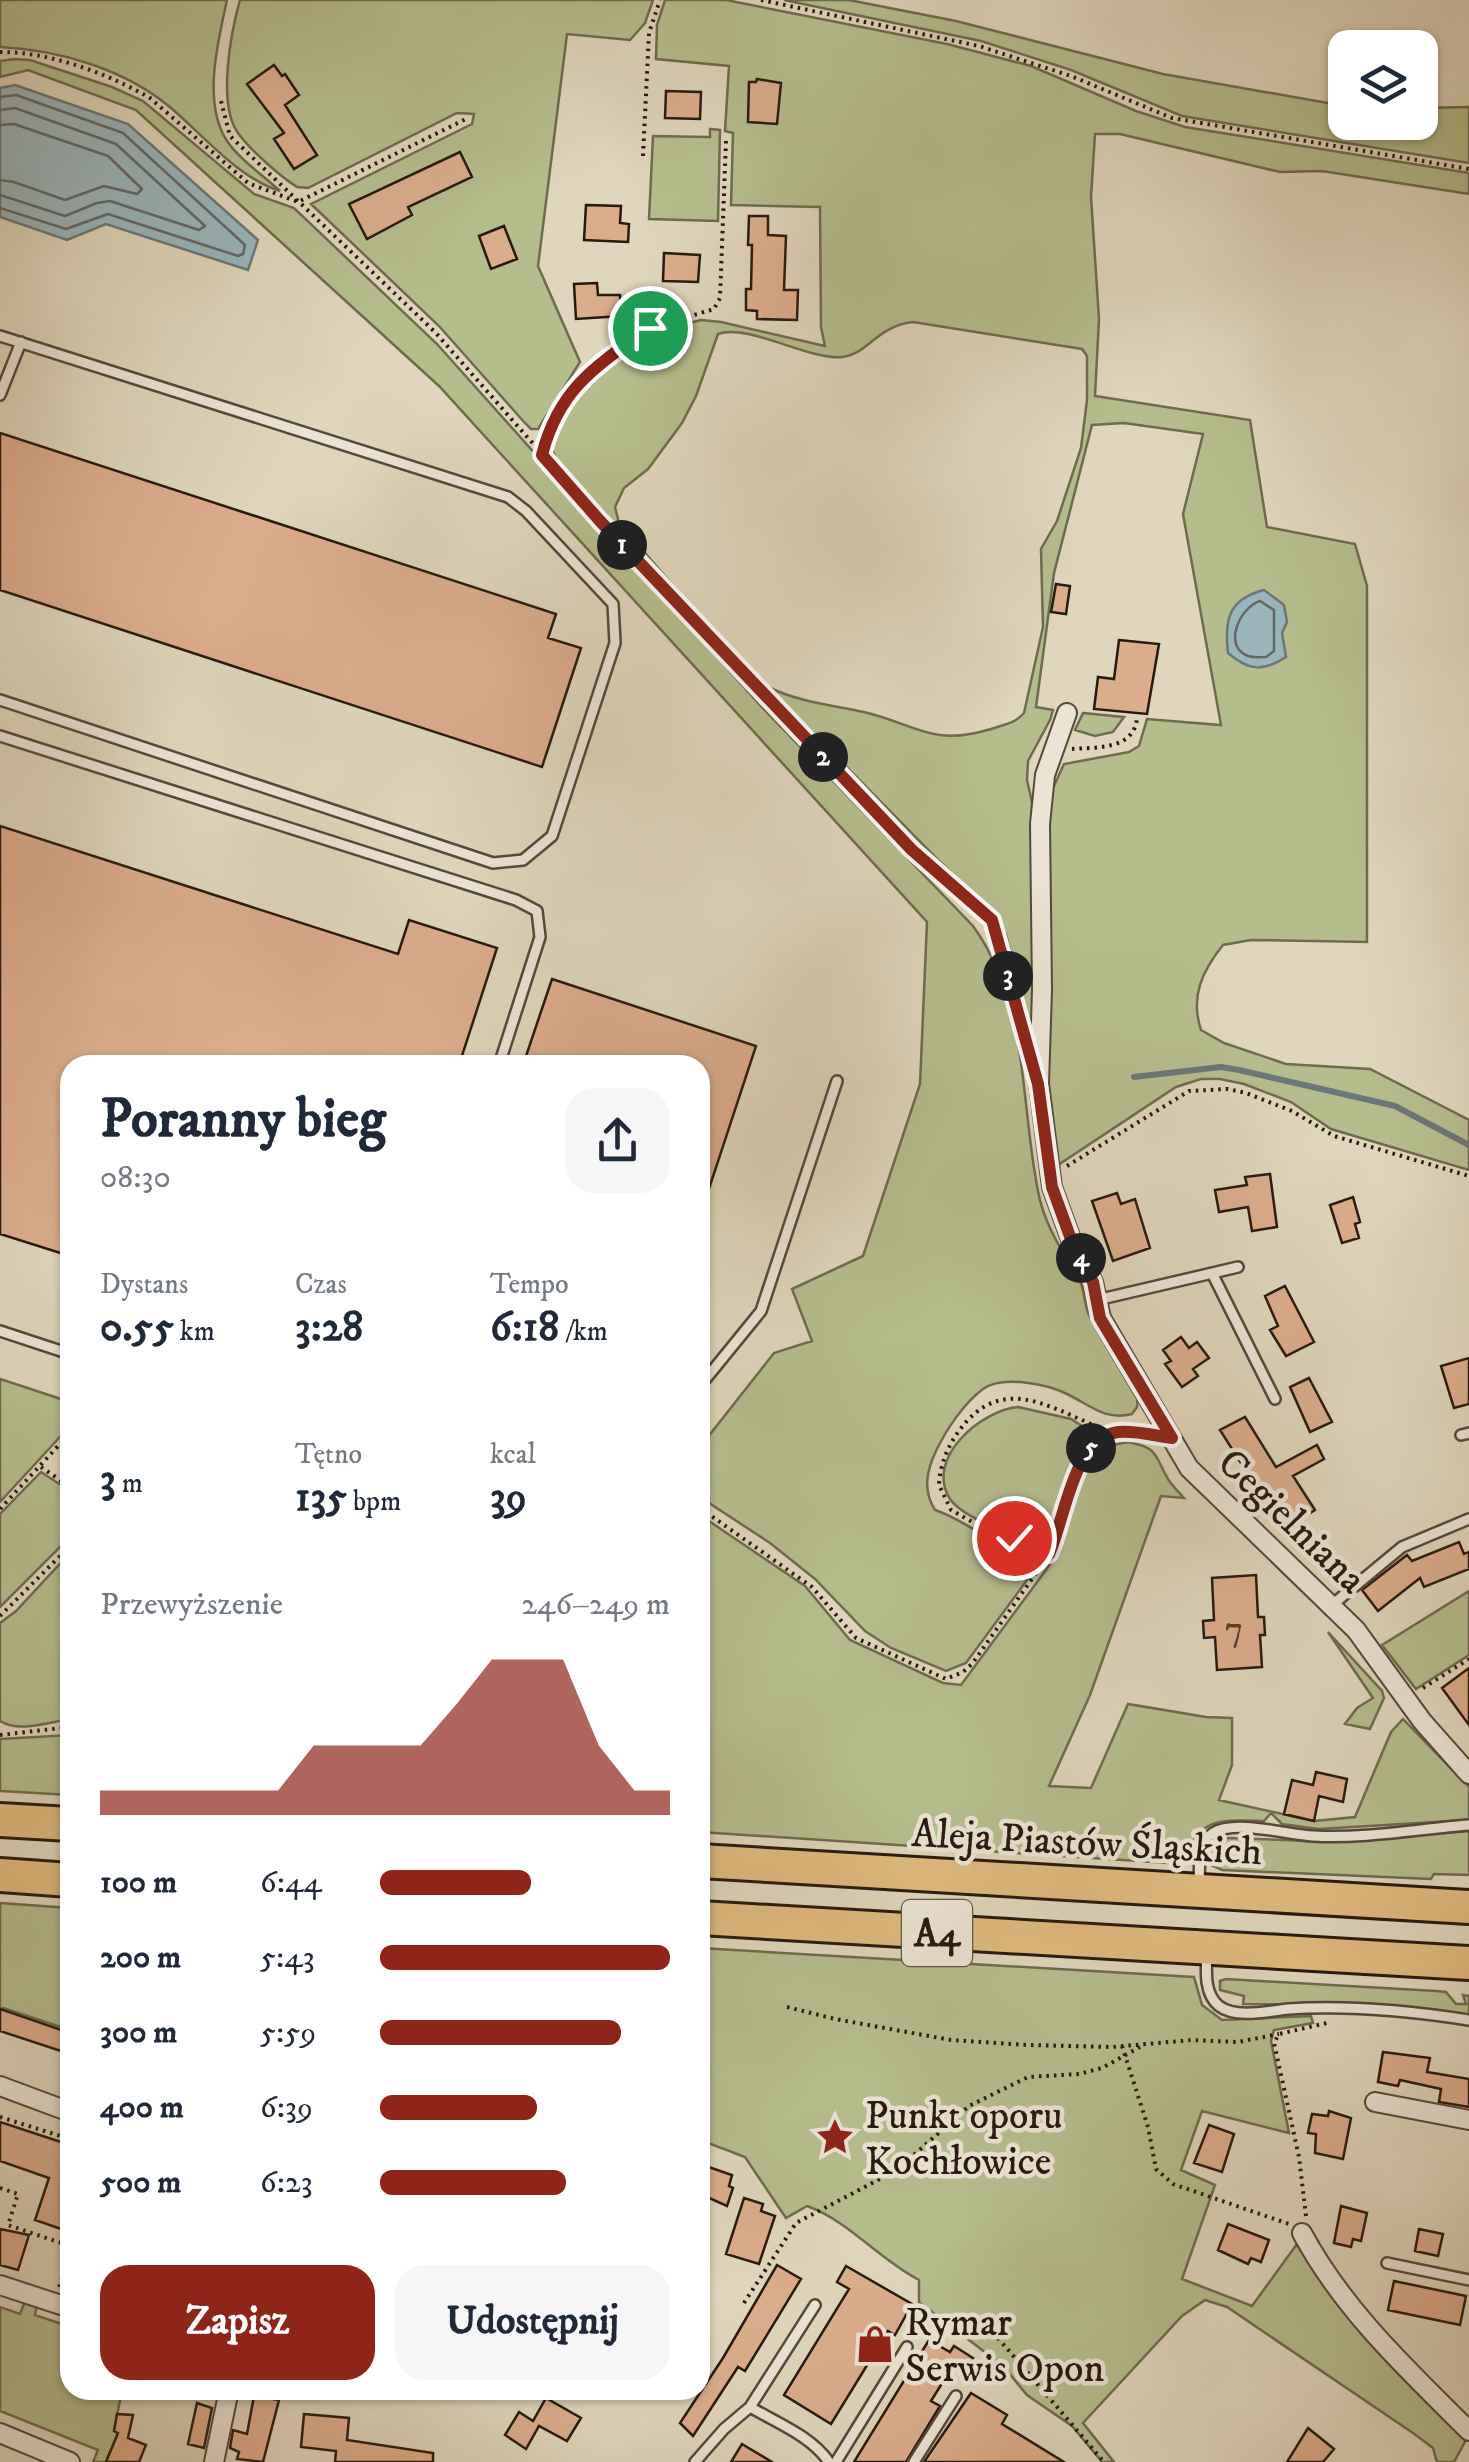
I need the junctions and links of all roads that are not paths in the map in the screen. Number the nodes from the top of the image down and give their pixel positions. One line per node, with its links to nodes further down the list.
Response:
1 (0, 336): 2 (lane)
2 (21, 342): 3 (lane); 4 (lane)
3 (0, 395)
4 (0, 700)
5 (1067, 713): 11 (street, Cegielniana)
6 (0, 736): 7 (lane)
7 (502, 1055)
8 (838, 1081): 14 (lane)
9 (1238, 1267): 10 (lane)
10 (1212, 1273): 11 (lane); 15 (lane)
11 (1097, 1300): 17 (street, Cegielniana)
12 (0, 1331): 13 (lane)
13 (60, 1351)
14 (710, 1374)
15 (1275, 1399)
16 (1469, 1518): 17 (lane)
17 (1332, 1605): 18 (street, Cegielniana)
18 (1469, 1774)
19 (0, 1820): 20 (highway)
20 (60, 1823)
21 (1469, 1825): 25 (lane)
22 (710, 1862): 25 (highway, Aleja Piastów Śląskich / A4)
23 (0, 1876): 24 (highway)
24 (60, 1879)
25 (1198, 1891): 26 (highway, Aleja Piastów Śląskich / A4)
26 (1469, 1907)
27 (710, 1919): 28 (highway, A4)
28 (1207, 1948): 29 (highway, A4); 30 (lane)
29 (1469, 1963)
30 (1469, 2020)
31 (0, 2086): 33 (street)
32 (1375, 2102): 34 (street)
33 (60, 2108)
34 (1469, 2120)
35 (1302, 2234): 45 (street)
36 (1387, 2263): 37 (lane)
37 (1469, 2280)
38 (0, 2284): 39 (street)
39 (60, 2305)
40 (815, 2305): 44 (lane)
41 (907, 2347): 51 (lane)
42 (956, 2396): 52 (lane)
43 (227, 2400): 48 (street)
44 (750, 2408): 49 (lane); 50 (lane)
45 (1469, 2430)
46 (0, 2433): 47 (street)
47 (70, 2462)
48 (214, 2462)
49 (695, 2462)
50 (829, 2462)
51 (836, 2462)
52 (914, 2462)

